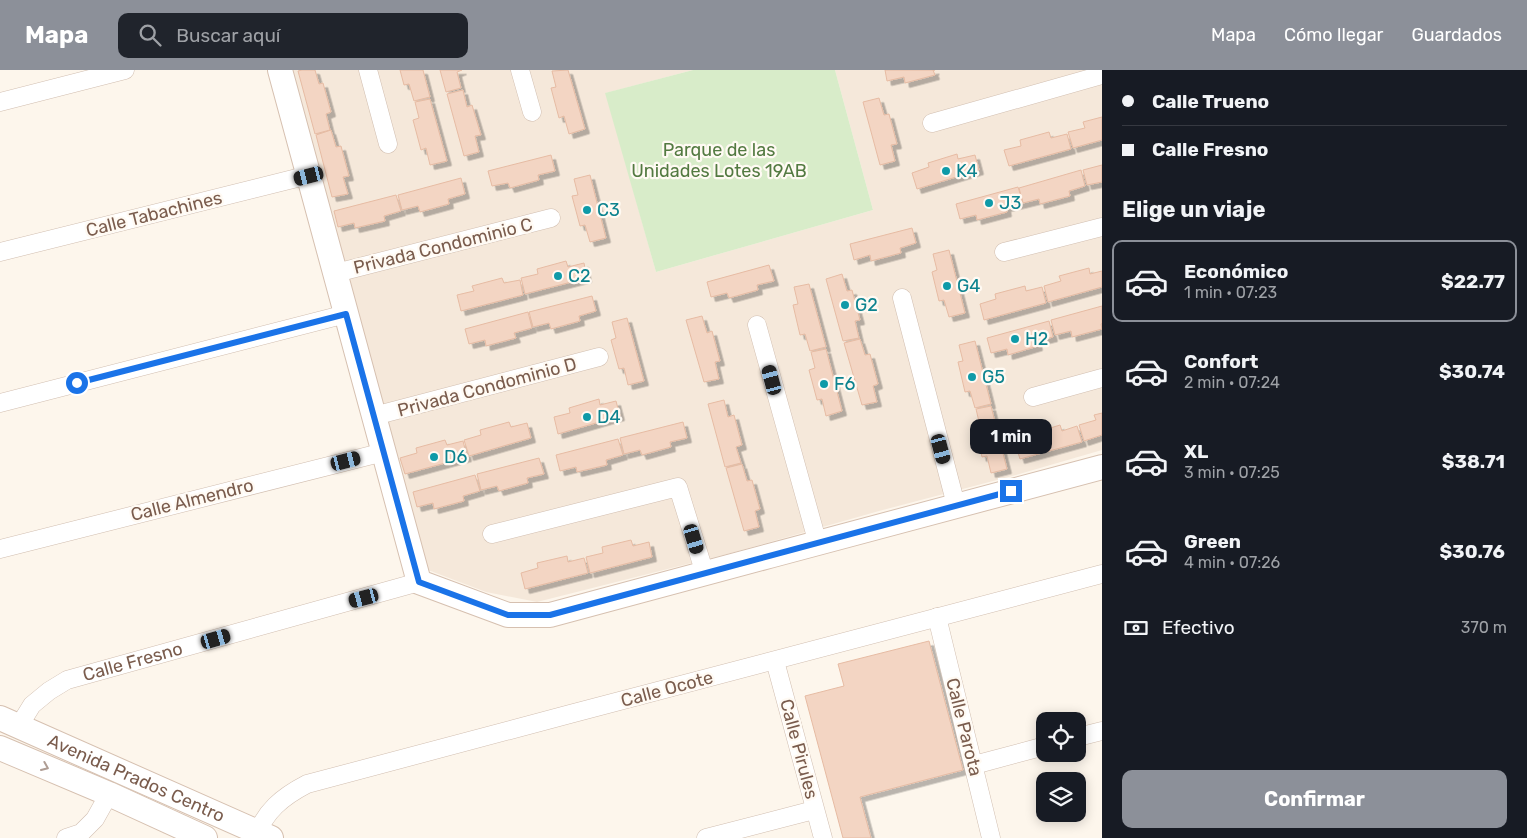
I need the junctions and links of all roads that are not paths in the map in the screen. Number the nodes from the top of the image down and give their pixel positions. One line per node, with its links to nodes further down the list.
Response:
1 (125, 70): 6 (street)
2 (280, 70): 10 (street)
3 (368, 70): 9 (street)
4 (520, 70): 7 (street)
5 (1102, 75): 8 (street)
6 (0, 102)
7 (532, 112)
8 (932, 123)
9 (388, 144)
10 (309, 176): 13 (street, Calle Tabachines); 15 (street)
11 (551, 218): 15 (street, Privada Condominio C)
12 (1102, 227): 14 (street)
13 (0, 252)
14 (1004, 252)
15 (336, 273): 17 (street)
16 (902, 298): 26 (street)
17 (346, 314): 22 (street); 23 (street)
18 (757, 325): 28 (street)
19 (599, 357): 23 (street, Privada Condominio D)
20 (1102, 378): 21 (street)
21 (1033, 397)
22 (0, 403)
23 (374, 416): 24 (street)
24 (384, 452): 29 (street, Calle Almendro); 32 (street)
25 (1102, 468): 26 (street)
26 (956, 505): 28 (street)
27 (492, 534): 30 (street)
28 (818, 544): 30 (street)
29 (0, 548)
30 (705, 574): 32 (street)
31 (1102, 574): 33 (street, Calle Ocote)
32 (419, 582): 35 (street, Calle Fresno)
33 (937, 616): 34 (street, Calle Ocote); 40 (street, Calle Parota)
34 (775, 661): 42 (street, Calle Pirules); 43 (street, Calle Ocote)
35 (10, 722): 43 (street, Avenida Prados Centro)
36 (1102, 731): 37 (street)
37 (1086, 735)
38 (0, 748): 41 (street, one-way to 41)
39 (1036, 748): 40 (street)
40 (974, 765): 48 (street, Calle Parota)
41 (109, 794): 44 (street); 45 (street)
42 (814, 810): 46 (street); 47 (street, Calle Pirules)
43 (261, 836)
44 (66, 838)
45 (205, 838)
46 (706, 838)
47 (822, 838)
48 (991, 838)

